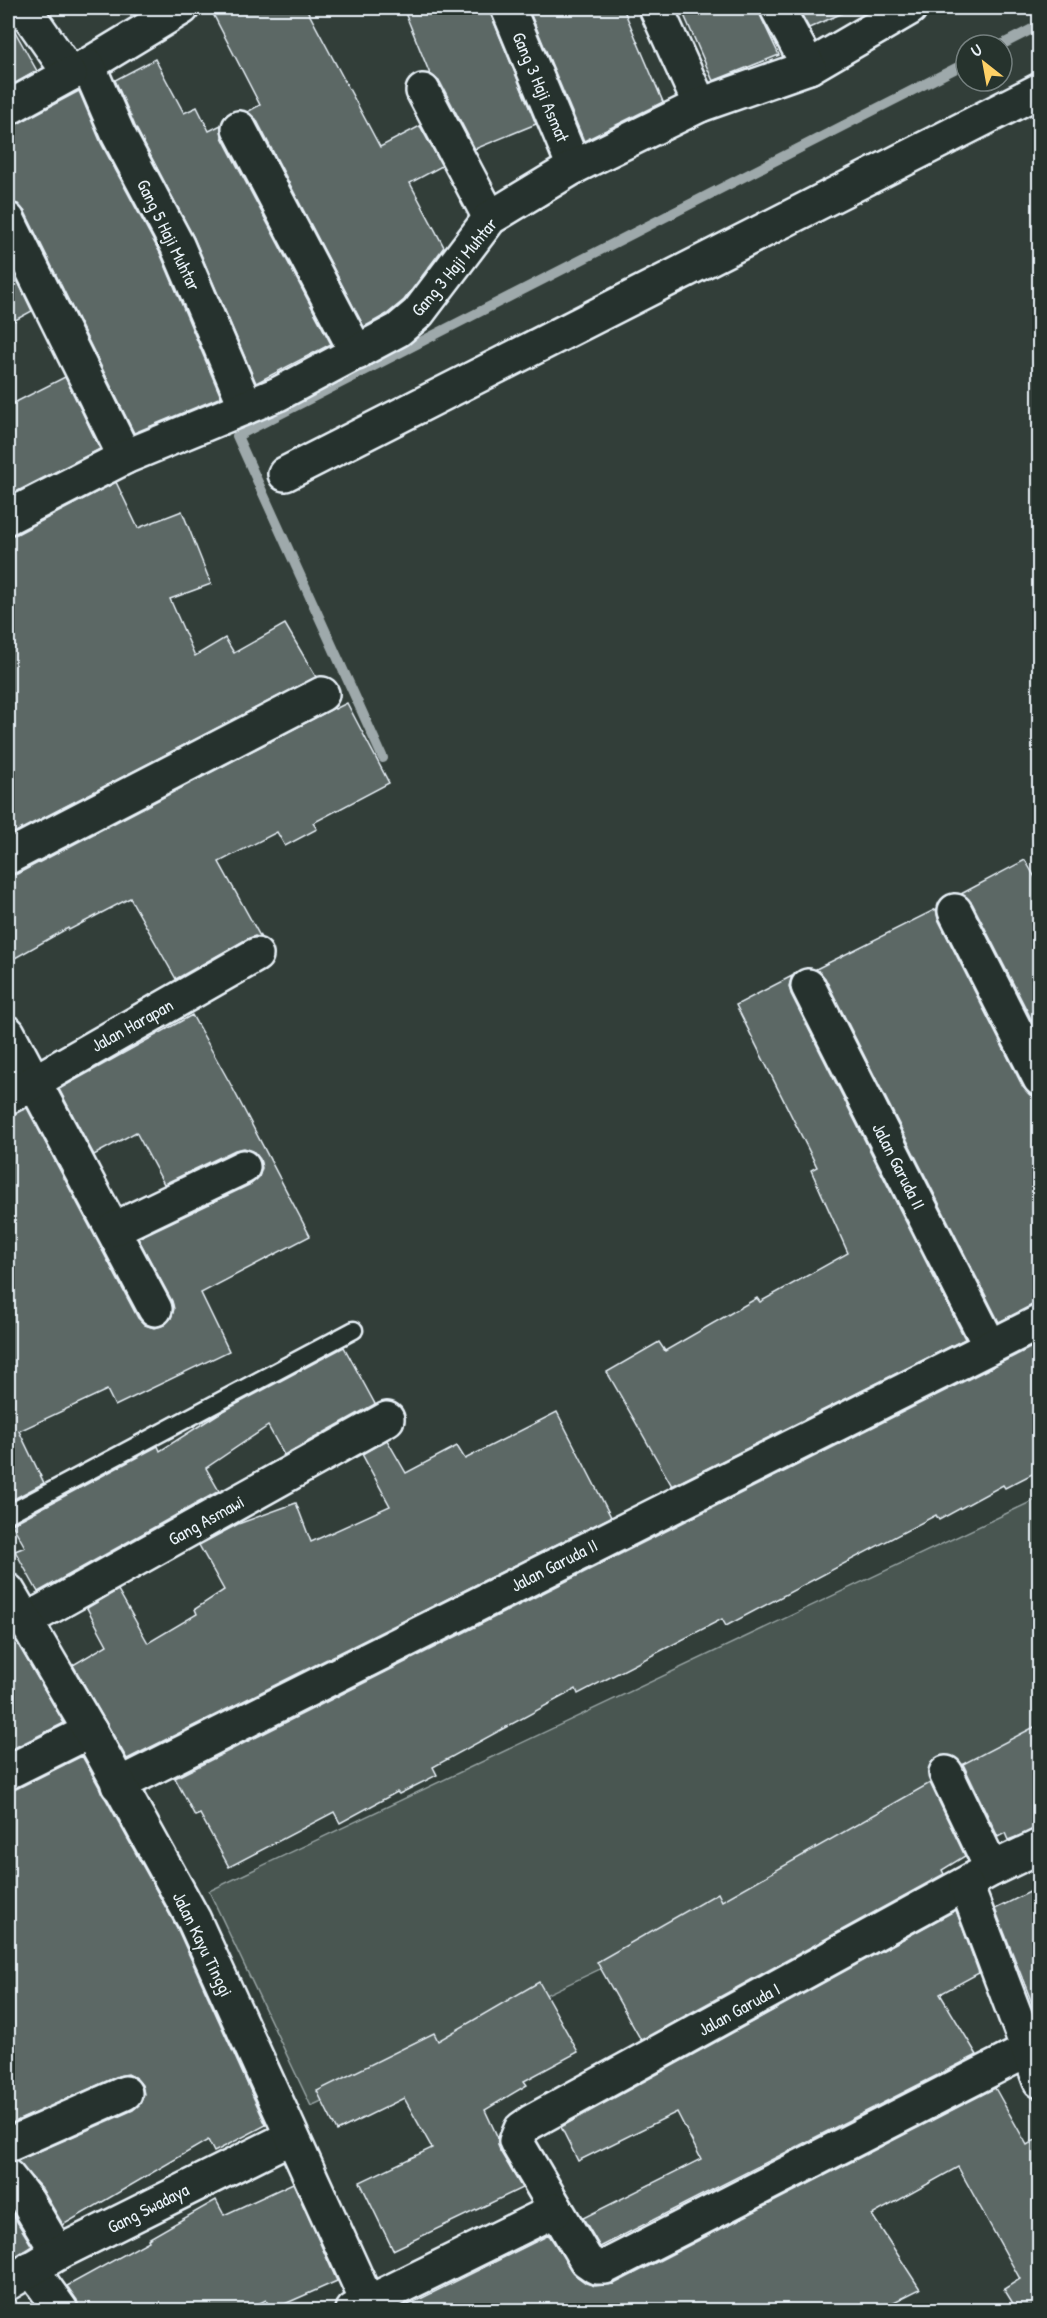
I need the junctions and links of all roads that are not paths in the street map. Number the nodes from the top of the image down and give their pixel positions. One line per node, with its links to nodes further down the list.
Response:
1 (24, 8): 8 (street, Gang 5 Haji Muhtar)
2 (182, 8): 8 (street)
3 (507, 8): 14 (street, Gang 3 Haji Asmat)
4 (656, 8): 11 (street)
5 (777, 8): 7 (street)
6 (910, 8): 7 (street, Gang 3 Haji Muhtar)
7 (809, 67): 11 (street, Gang 3 Haji Muhtar)
8 (79, 69): 12 (street); 18 (street, Gang 5 Haji Muhtar)
9 (1040, 90): 20 (street)
10 (423, 91): 15 (street)
11 (700, 105): 14 (street, Gang 3 Haji Muhtar)
12 (8, 108)
13 (238, 128): 17 (street)
14 (574, 167): 15 (street, Gang 3 Haji Muhtar)
15 (490, 218): 17 (street, Gang 3 Haji Muhtar)
16 (8, 220): 19 (street)
17 (357, 353): 18 (street, Gang 3 Haji Muhtar)
18 (246, 406): 19 (street, Gang 3 Haji Muhtar)
19 (125, 457): 21 (street, Gang 3 Haji Muhtar)
20 (285, 474)
21 (8, 517)
22 (322, 694): 23 (street)
23 (8, 857)
24 (956, 911): 28 (street)
25 (256, 955): 29 (street, Jalan Harapan)
26 (808, 986): 35 (street, Jalan Garuda II)
27 (8, 1033): 29 (street)
28 (1040, 1079)
29 (21, 1088): 31 (street)
30 (243, 1167): 31 (street)
31 (114, 1229): 32 (street)
32 (155, 1309)
33 (1040, 1322): 35 (street, Jalan Garuda II)
34 (354, 1330): 37 (lane)
35 (990, 1346): 43 (street, Jalan Garuda II)
36 (387, 1419): 39 (street, Gang Asmawi)
37 (8, 1514)
38 (8, 1591): 39 (street, Jalan Kayu Tinggi)
39 (25, 1621): 40 (street, Jalan Kayu Tinggi)
40 (90, 1731): 41 (street); 43 (street, Jalan Kayu Tinggi)
41 (8, 1772)
42 (946, 1773): 45 (street)
43 (118, 1785): 49 (street, Jalan Kayu Tinggi)
44 (1040, 1846): 45 (street, Jalan Garuda I)
45 (979, 1877): 46 (street); 52 (street, Jalan Garuda I)
46 (1033, 2047): 47 (street); 52 (street, Jalan Garuda I)
47 (1040, 2080)
48 (125, 2093): 50 (street)
49 (291, 2137): 53 (street, Gang Swadaya); 54 (street, Jalan Kayu Tinggi)
50 (8, 2145)
51 (8, 2176): 53 (street)
52 (556, 2211): 54 (street)
53 (32, 2268): 55 (street)
54 (364, 2308)
55 (61, 2310)

